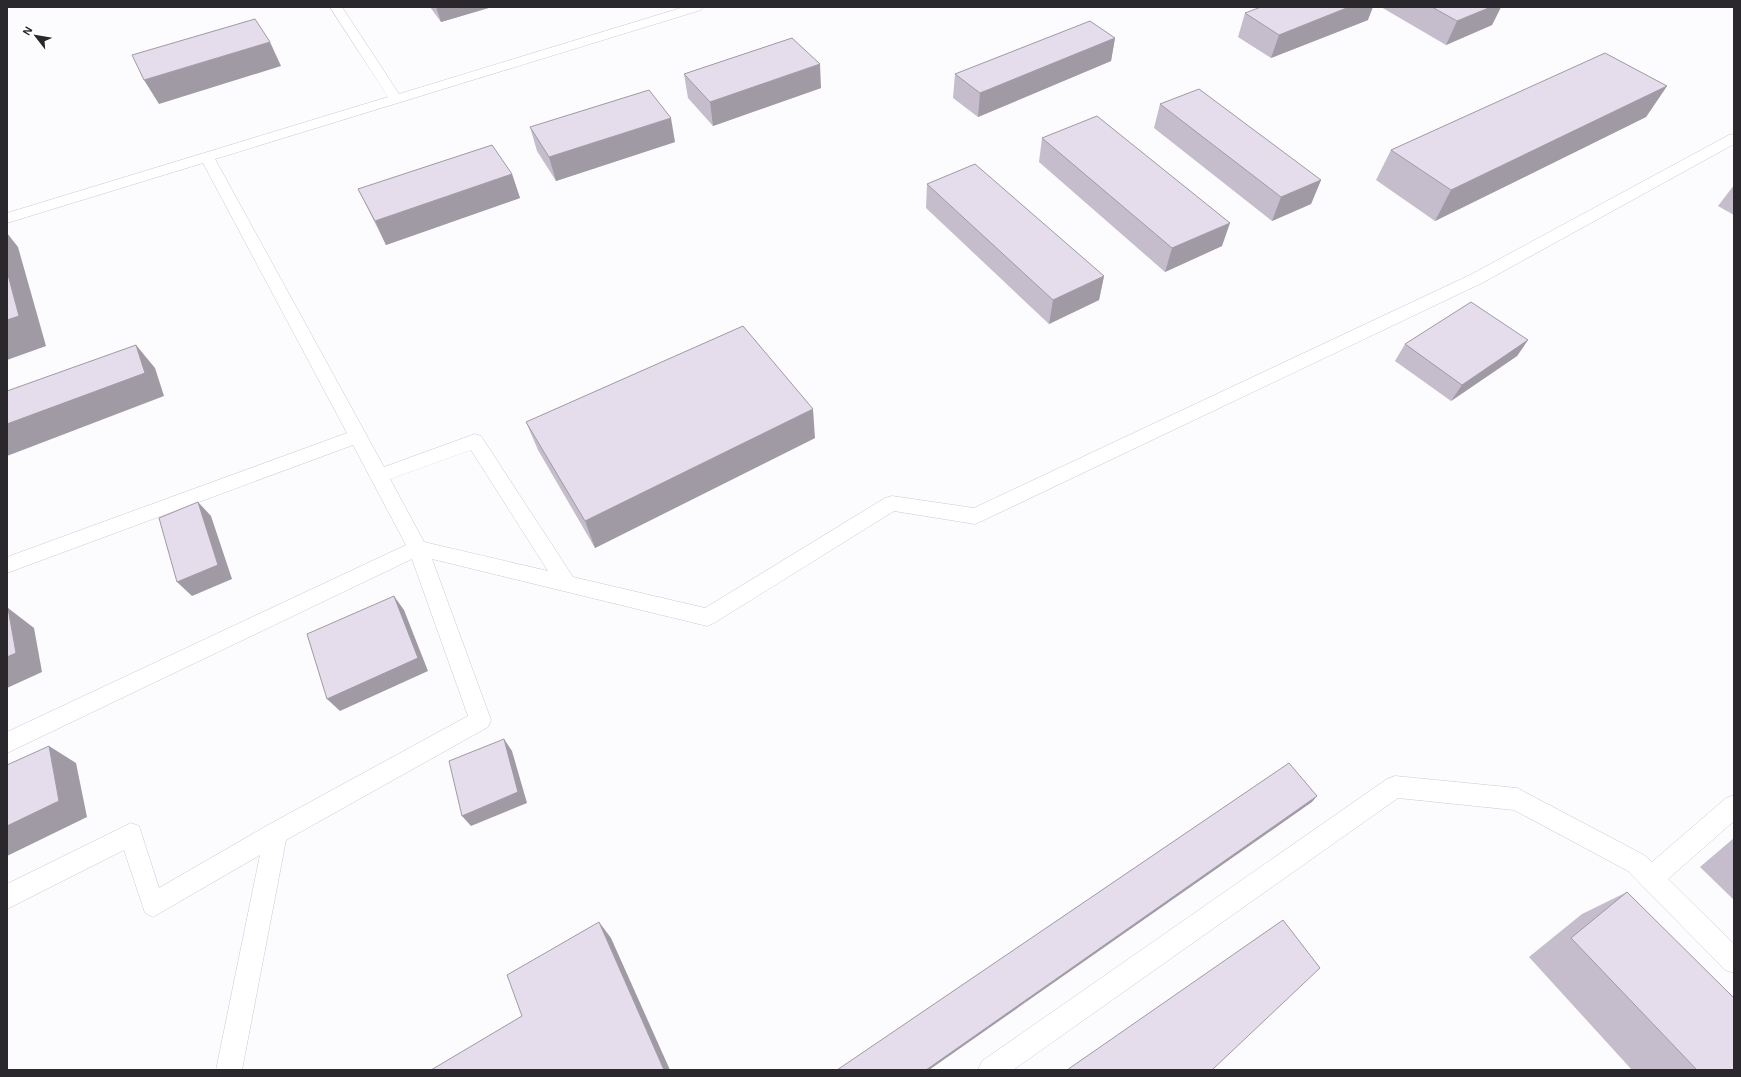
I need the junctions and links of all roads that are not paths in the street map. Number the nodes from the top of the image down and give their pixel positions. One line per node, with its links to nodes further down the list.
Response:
1 (336, 7): 3 (lane)
2 (698, 7): 3 (lane)
3 (396, 99): 5 (lane)
4 (1734, 138): 11 (lane)
5 (208, 157): 6 (lane); 7 (lane)
6 (7, 218)
7 (357, 436): 8 (lane); 10 (lane)
8 (379, 476): 9 (lane); 11 (lane)
9 (418, 548): 11 (lane); 12 (lane); 14 (lane)
10 (7, 565)
11 (566, 583)
12 (7, 743)
13 (1734, 806): 15 (lane)
14 (276, 833): 16 (lane); 18 (lane)
15 (1651, 878): 17 (lane); 19 (lane)
16 (7, 897)
17 (1734, 961)
18 (229, 1070)
19 (991, 1070)

